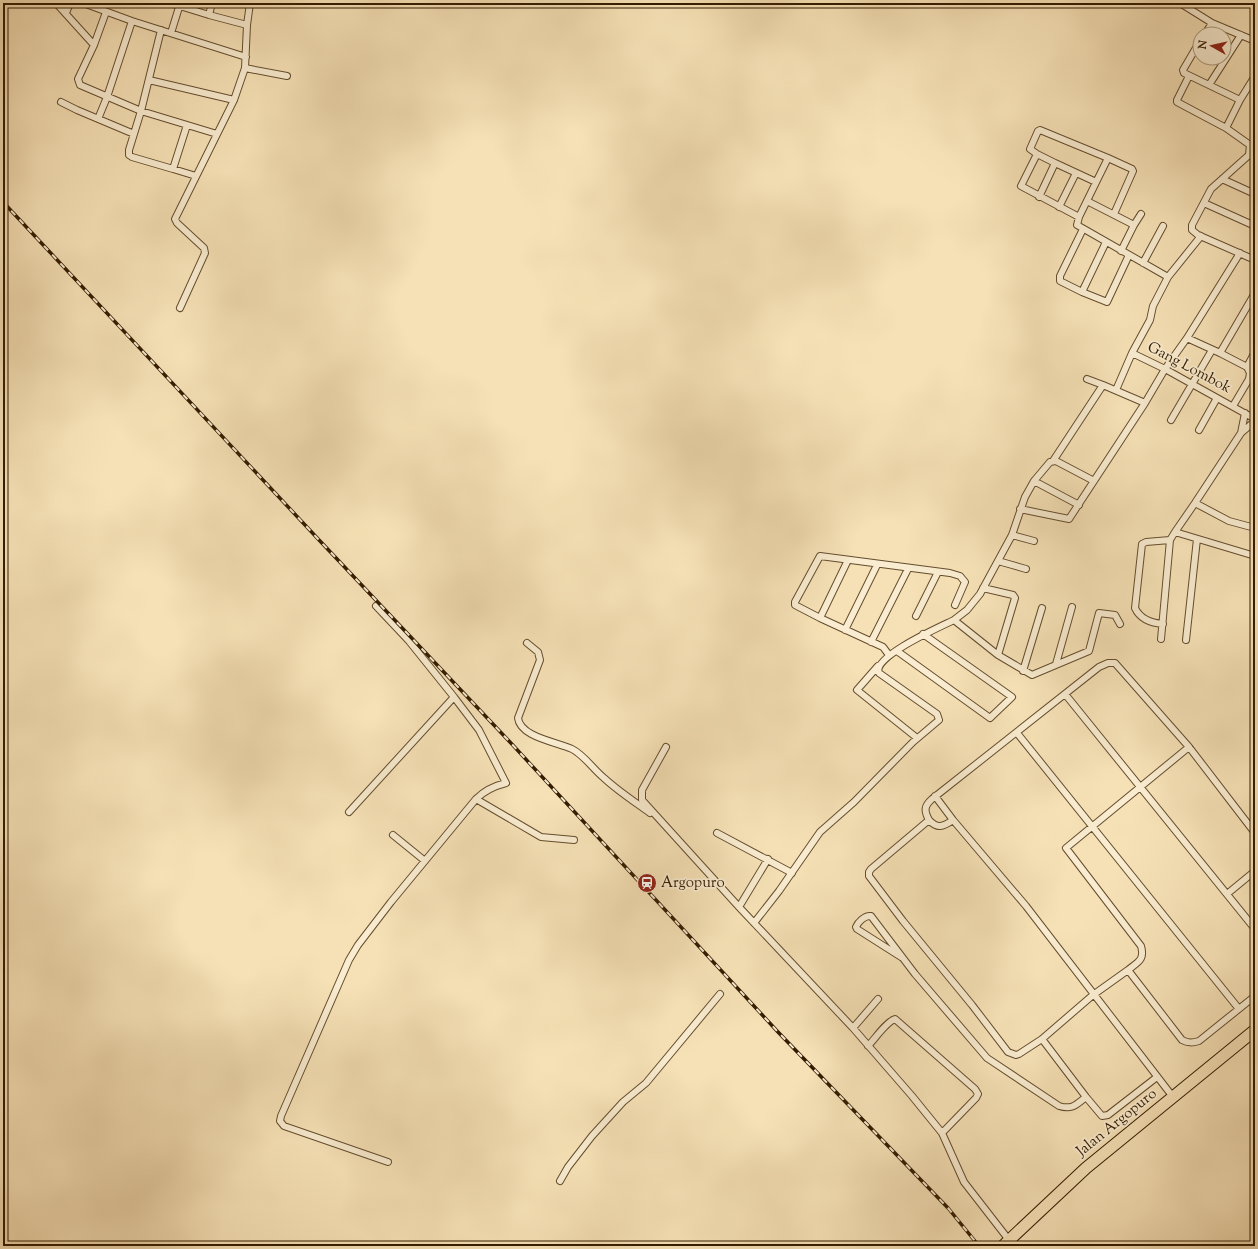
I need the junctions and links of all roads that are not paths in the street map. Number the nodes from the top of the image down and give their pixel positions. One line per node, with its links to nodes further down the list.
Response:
1 (56, 3): 10 (street)
2 (70, 3): 10 (street)
3 (83, 3): 9 (street)
4 (170, 3): 8 (street)
5 (212, 3): 11 (street)
6 (250, 3): 14 (street)
7 (1180, 3): 13 (street)
8 (180, 5): 11 (street); 17 (street)
9 (106, 12): 12 (street); 20 (street)
10 (66, 13): 20 (street)
11 (209, 15): 14 (street)
12 (132, 21): 16 (street); 29 (street)
13 (1212, 23): 15 (street); 18 (street)
14 (247, 25): 22 (street)
15 (1210, 26)
16 (161, 30): 17 (street); 27 (street)
17 (171, 33): 22 (street)
18 (1241, 35): 19 (street); 28 (street)
19 (1255, 41)
20 (94, 44): 29 (street)
21 (1192, 55): 25 (street)
22 (246, 57): 23 (street)
23 (245, 68): 24 (street); 30 (street)
24 (287, 76)
25 (1189, 76): 28 (street); 36 (street)
26 (1255, 76): 31 (street)
27 (149, 80): 30 (street); 33 (street)
28 (1209, 85): 31 (street)
29 (107, 97): 33 (street); 34 (street)
30 (234, 100): 38 (street)
31 (1240, 100): 36 (street)
32 (62, 102): 34 (street)
33 (141, 111): 35 (street); 37 (street)
34 (98, 119): 37 (street)
35 (186, 125): 38 (street); 45 (street)
36 (1226, 128): 40 (street)
37 (134, 134): 45 (street)
38 (217, 134): 47 (street)
39 (1255, 139): 40 (street)
40 (1250, 145): 42 (street)
41 (1037, 154): 43 (street); 44 (street); 51 (street)
42 (1252, 156): 48 (street)
43 (1108, 158): 49 (street); 55 (street)
44 (1055, 163): 46 (street); 51 (street)
45 (172, 169): 47 (street)
46 (1076, 173): 49 (street); 54 (street)
47 (196, 176): 72 (street)
48 (1222, 179): 50 (street); 53 (street)
49 (1096, 182): 52 (street)
50 (1255, 194)
51 (1039, 197): 54 (street)
52 (1087, 201): 55 (street); 57 (street)
53 (1204, 203): 60 (street); 62 (street)
54 (1059, 207): 57 (street)
55 (1114, 214): 58 (street)
56 (1141, 214): 58 (street)
57 (1079, 217): 61 (street)
58 (1134, 226): 64 (street)
59 (1163, 226): 68 (street)
60 (1255, 226)
61 (1083, 229): 63 (street); 70 (street)
62 (1201, 236): 65 (street); 69 (street)
63 (1106, 242): 64 (street); 70 (street)
64 (1121, 251): 66 (street)
65 (1240, 253): 67 (street); 73 (street)
66 (1129, 255): 68 (street); 70 (street)
67 (1255, 260)
68 (1148, 265): 69 (street)
69 (1168, 277): 76 (street)
70 (1082, 292)
71 (1255, 293): 77 (street)
72 (180, 308)
73 (1187, 338): 74 (street); 79 (street)
74 (1212, 350): 77 (street); 81 (street)
75 (1255, 352): 78 (street)
76 (1132, 353): 79 (street, Gang Lombok); 83 (street)
77 (1220, 353): 78 (street)
78 (1247, 367): 86 (street)
79 (1165, 369): 81 (street, Gang Lombok); 85 (street)
80 (1087, 379): 82 (street)
81 (1192, 384): 84 (street, Gang Lombok); 88 (street)
82 (1102, 385): 83 (street); 92 (street)
83 (1116, 390): 85 (street)
84 (1217, 398): 86 (street, Gang Lombok); 90 (street)
85 (1146, 404): 94 (street)
86 (1233, 406): 87 (street, Gang Lombok)
87 (1245, 413): 89 (street, Gang Lombok); 91 (street)
88 (1171, 420)
89 (1255, 420): 91 (street)
90 (1199, 430)
91 (1241, 433): 95 (street)
92 (1053, 461): 93 (street); 94 (street)
93 (1034, 481): 96 (street); 97 (street)
94 (1094, 481): 96 (street)
95 (1196, 503): 98 (street); 99 (street)
96 (1078, 505): 97 (street)
97 (1020, 508): 100 (street)
98 (1255, 528)
99 (1175, 532): 101 (street); 102 (street)
100 (1012, 535): 103 (street); 106 (street)
101 (1197, 539): 104 (street); 126 (street)
102 (1170, 540): 121 (street); 121 (street)
103 (1034, 541)
104 (1255, 556)
105 (848, 560): 107 (street); 117 (street); 117 (street)
106 (998, 561): 109 (street); 111 (street)
107 (877, 564): 108 (street); 122 (street)
108 (908, 569): 110 (street); 127 (street)
109 (1026, 569)
110 (938, 572): 112 (street); 116 (street)
111 (983, 588): 118 (street); 131 (street)
112 (954, 605)
113 (376, 606): 136 (street)
114 (1072, 607): 132 (street)
115 (1042, 608): 134 (street)
116 (916, 616)
117 (820, 618): 122 (street)
118 (954, 620): 124 (street); 131 (street)
119 (1255, 622): 123 (street)
120 (1120, 624): 132 (street)
121 (1162, 624): 125 (street)
122 (845, 630): 127 (street)
123 (1255, 631)
124 (923, 634): 129 (street); 129 (street)
125 (1161, 639)
126 (1186, 640)
127 (871, 642): 130 (street)
128 (527, 643): 147 (street)
129 (897, 651): 130 (street)
130 (890, 655): 133 (street)
131 (998, 655): 134 (street)
132 (1056, 664): 134 (street)
133 (878, 666): 138 (street); 138 (street)
134 (1023, 671)
135 (1065, 694): 137 (street); 140 (street); 141 (street)
136 (454, 697): 143 (street); 144 (street)
137 (1017, 733): 142 (street); 148 (street)
138 (917, 738): 156 (street)
139 (666, 747): 147 (street)
140 (1189, 747): 141 (street); 150 (street)
141 (1139, 787): 148 (street); 157 (street)
142 (935, 796): 145 (street); 146 (street)
143 (476, 799): 152 (street); 154 (street)
144 (349, 812)
145 (928, 820): 146 (street); 170 (street)
146 (953, 820): 164 (street)
147 (661, 822): 158 (street)
148 (1092, 825): 162 (street); 167 (street)
149 (717, 833): 153 (street)
150 (1255, 833)
151 (393, 835): 154 (street)
152 (574, 840)
153 (768, 859): 156 (street); 158 (street)
154 (426, 861): 176 (street)
155 (1255, 871): 157 (street)
156 (792, 872): 159 (street)
157 (1227, 894): 160 (street)
158 (739, 908): 159 (street)
159 (754, 923): 168 (street)
160 (1255, 929)
161 (901, 957): 161 (street); 173 (street)
162 (1128, 970): 164 (street); 167 (street)
163 (720, 994): 177 (street)
164 (1093, 995): 170 (street); 172 (street)
165 (1255, 996): 167 (street)
166 (878, 999): 168 (street)
167 (1240, 1009)
168 (853, 1028): 171 (street)
169 (1255, 1030): 174 (highway, Jalan Argopuro)
170 (1042, 1039): 173 (street)
171 (868, 1046): 175 (street); 175 (street)
172 (1157, 1077): 173 (street); 174 (street)
173 (1086, 1097)
174 (1173, 1097): 178 (highway, Jalan Argopuro)
175 (942, 1133): 178 (street)
176 (388, 1162)
177 (560, 1181)
178 (1006, 1243)

